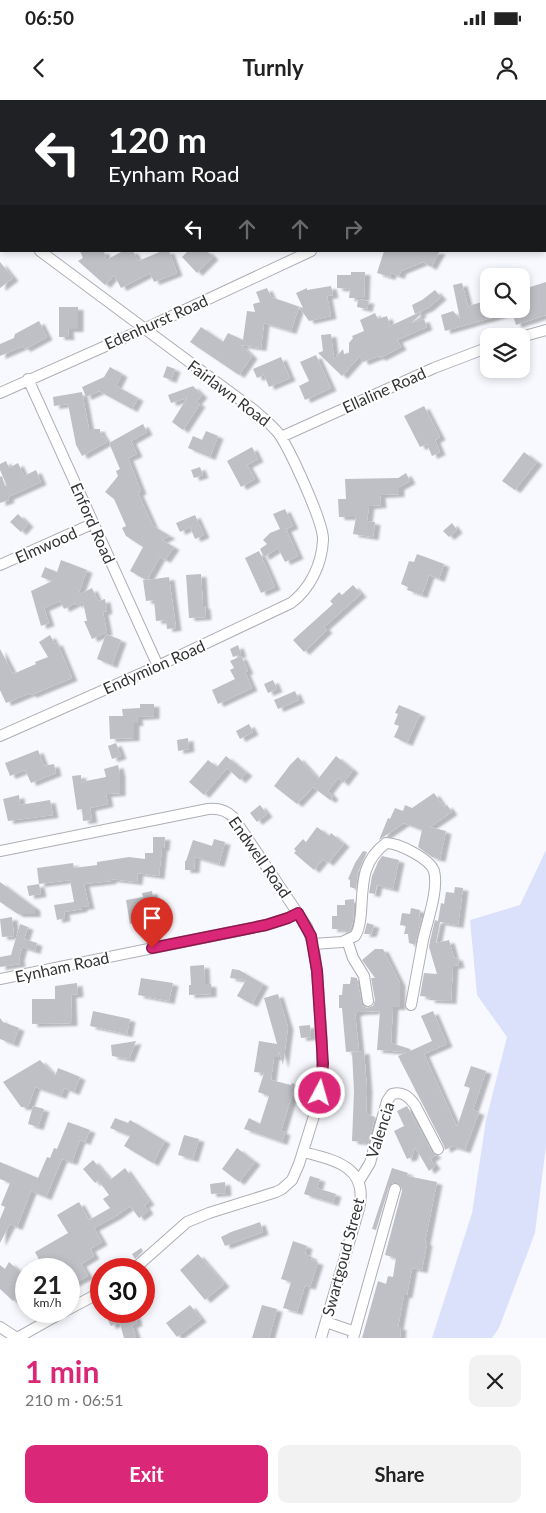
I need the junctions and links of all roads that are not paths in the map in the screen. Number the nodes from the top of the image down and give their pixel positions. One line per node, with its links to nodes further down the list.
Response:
1 (41, 252): 3 (street, Fairlawn Road)
2 (309, 252): 3 (street, Edenhurst Road)
3 (144, 329): 7 (street, Edenhurst Road); 9 (street, Fairlawn Road)
4 (546, 330): 5 (street)
5 (530, 334)
6 (480, 350): 9 (street, Ellaline Road)
7 (28, 380): 8 (street, Edenhurst Road); 10 (street, Enford Road)
8 (0, 392)
9 (281, 437): 12 (street, Fairlawn Road)
10 (92, 524): 11 (street, Elmwood); 13 (street, Enford Road)
11 (0, 566)
12 (304, 592): 13 (street, Endymion Road)
13 (158, 666): 14 (street, Endymion Road)
14 (0, 736)
15 (0, 851): 16 (street, Endwell Road)
16 (298, 913): 18 (street, Endwell Road); 19 (street, Eynham Road)
17 (347, 940): 18 (street); 20 (street); 21 (street)
18 (313, 944): 23 (street, Endwell Road)
19 (0, 979)
20 (368, 1001)
21 (410, 1005)
22 (438, 1149): 24 (street, Valencia)
23 (303, 1152): 24 (street, Swartgoud Street); 26 (street, Endwell Road)
24 (358, 1181): 27 (street, Swartgoud Street)
25 (395, 1189): 30 (street)
26 (146, 1258)
27 (326, 1322): 30 (street); 32 (street, Swartgoud Street)
28 (44, 1323): 31 (street)
29 (0, 1326): 31 (street)
30 (354, 1335)
31 (17, 1338)
32 (321, 1338)

